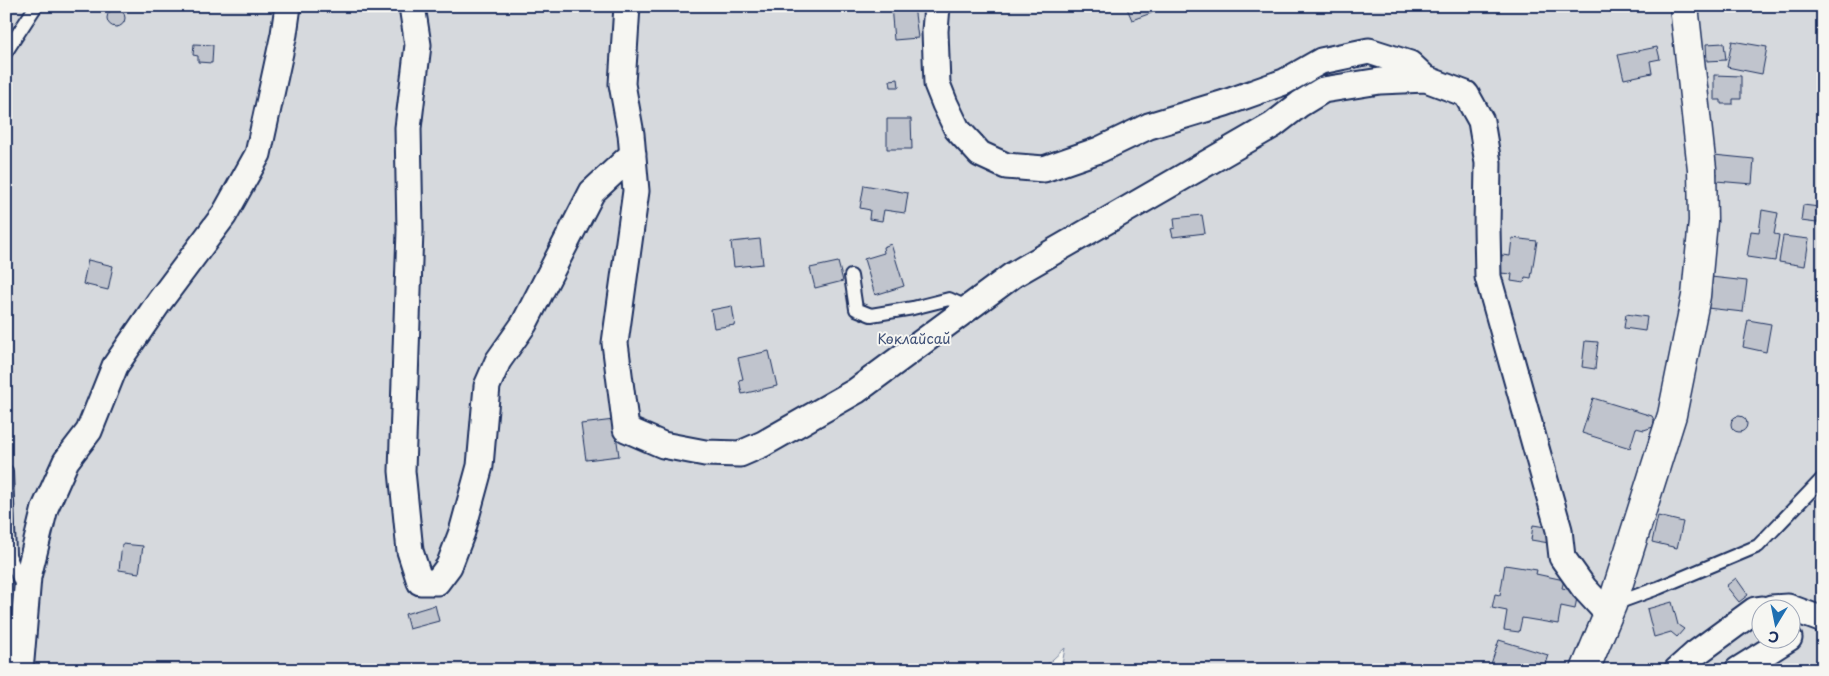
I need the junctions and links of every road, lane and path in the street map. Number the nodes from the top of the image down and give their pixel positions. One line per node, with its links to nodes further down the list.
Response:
1 (36, 6): 7 (lane)
2 (288, 6): 14 (street)
3 (412, 6): 9 (street)
4 (627, 6): 9 (street)
5 (938, 6): 8 (street)
6 (1684, 6): 15 (street)
7 (6, 52)
8 (1426, 79): 11 (street); 15 (street)
9 (633, 154): 11 (street)
10 (852, 276): 11 (lane)
11 (969, 308)
12 (6, 471): 14 (lane)
13 (1823, 478): 15 (lane)
14 (27, 598): 21 (street)
15 (1610, 609): 22 (street)
16 (1752, 612): 23 (street)
17 (1802, 613): 18 (street)
18 (1823, 621): 19 (street)
19 (1802, 632)
20 (1774, 648): 24 (street)
21 (11, 670)
22 (1585, 670)
23 (1677, 670)
24 (1738, 670)

